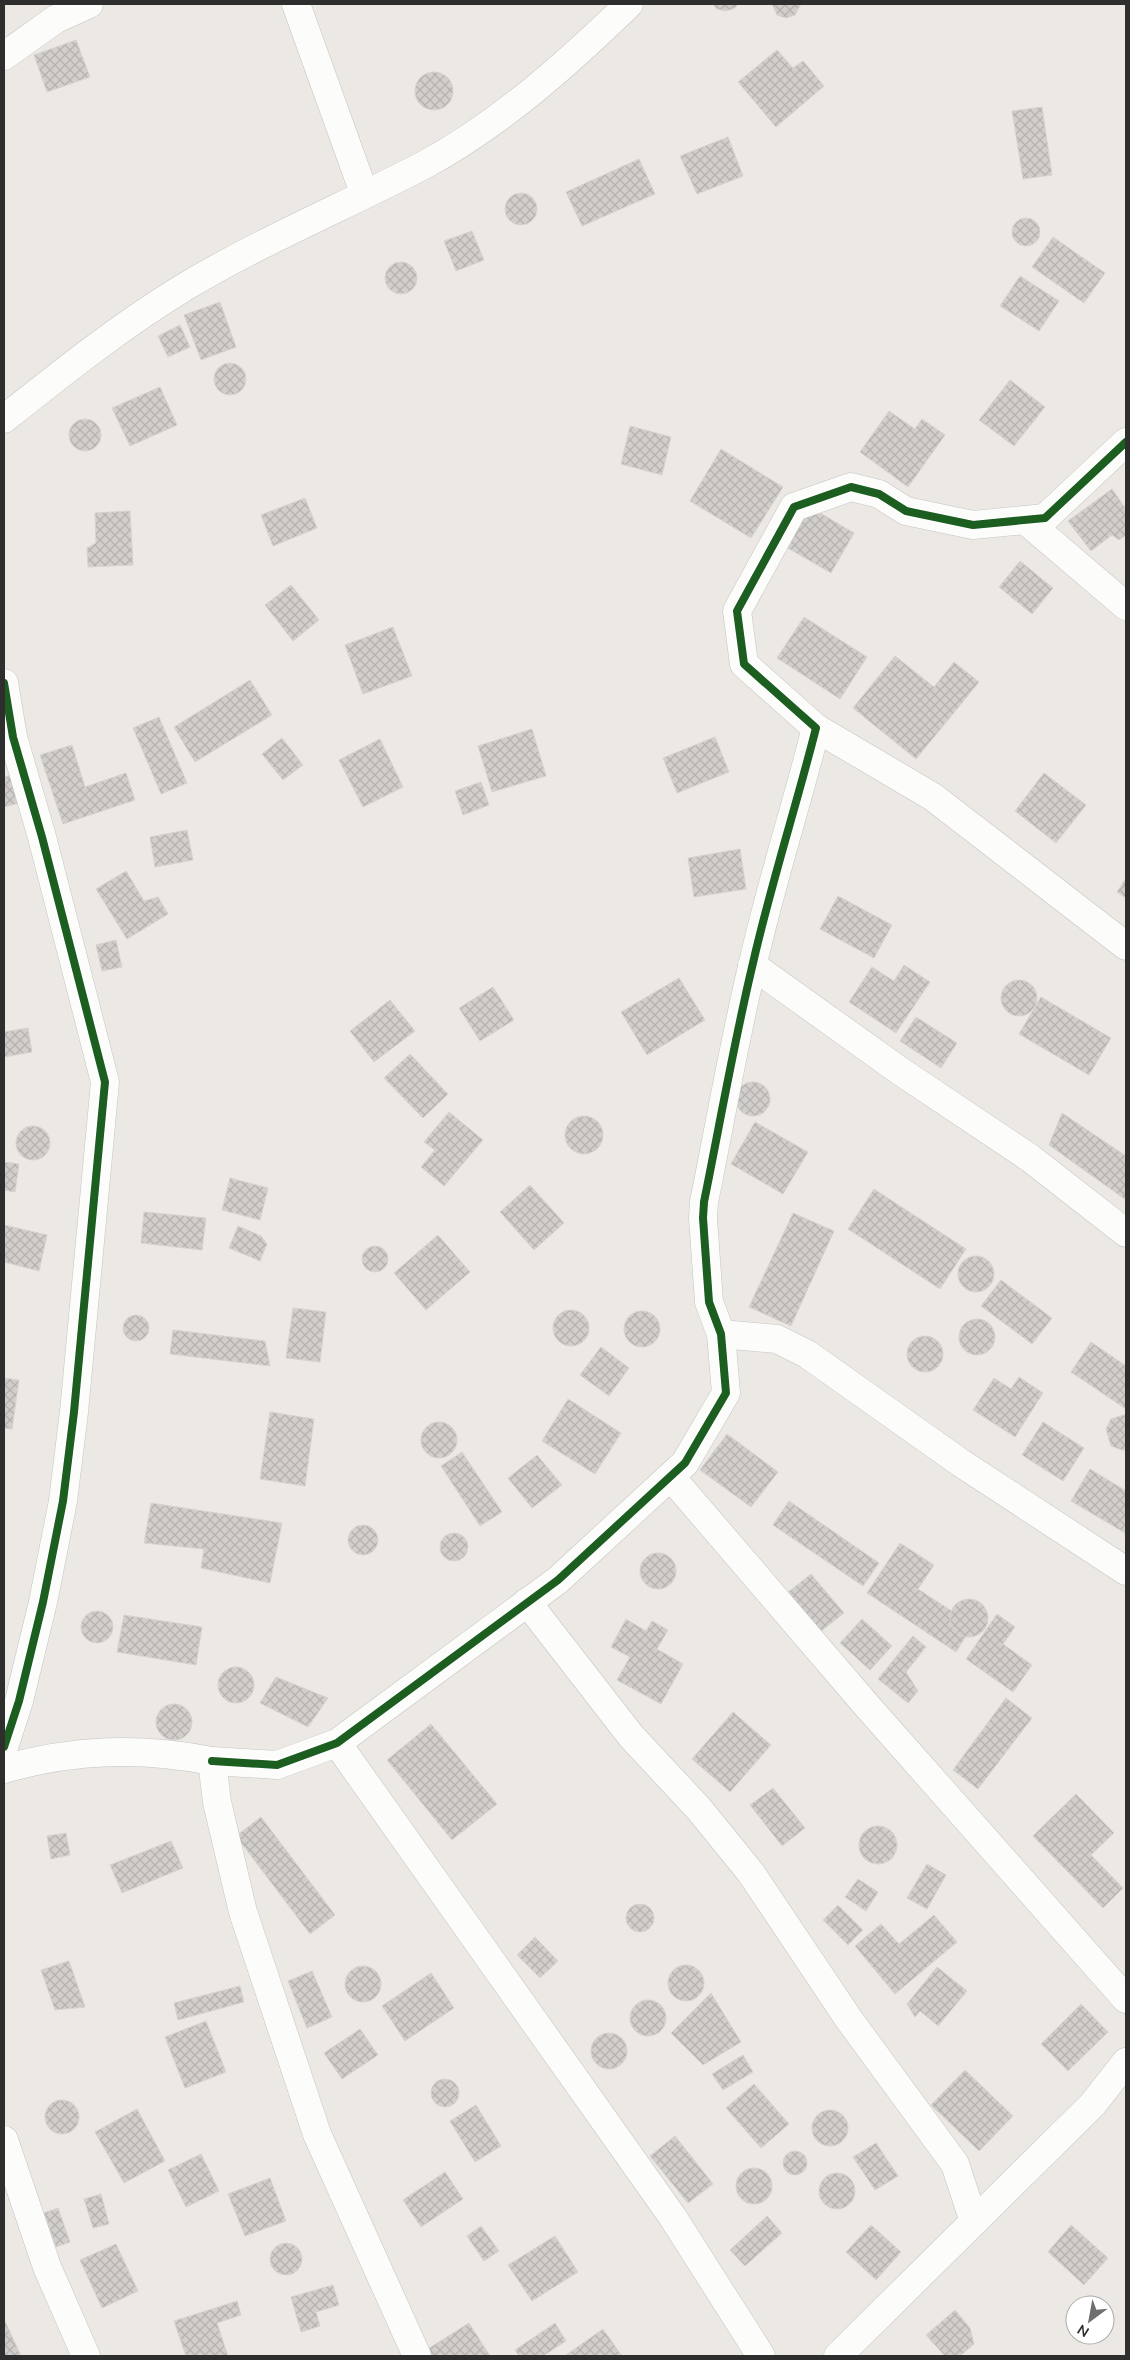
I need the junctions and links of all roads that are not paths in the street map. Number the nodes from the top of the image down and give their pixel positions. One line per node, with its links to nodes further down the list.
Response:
1 (89, 4): 4 (street)
2 (296, 4): 5 (street)
3 (628, 4): 5 (street)
4 (4, 56)
5 (364, 193): 6 (street)
6 (4, 419)
7 (1126, 442): 8 (street)
8 (1025, 520): 9 (street); 11 (street)
9 (1126, 606)
10 (4, 683): 20 (street)
11 (816, 728): 12 (street); 13 (street)
12 (1126, 946)
13 (752, 965): 14 (street); 15 (street)
14 (1126, 1233)
15 (721, 1334): 16 (street); 17 (street)
16 (671, 1477): 18 (street); 23 (street)
17 (1126, 1570)
18 (527, 1602): 19 (street); 26 (street)
19 (337, 1743): 21 (street); 29 (street)
20 (4, 1746)
21 (212, 1761): 22 (street); 28 (street)
22 (4, 1769)
23 (1126, 1999)
24 (1126, 2062): 26 (street)
25 (4, 2140): 27 (street)
26 (974, 2222): 30 (street)
27 (86, 2356)
28 (417, 2356)
29 (761, 2356)
30 (838, 2356)

